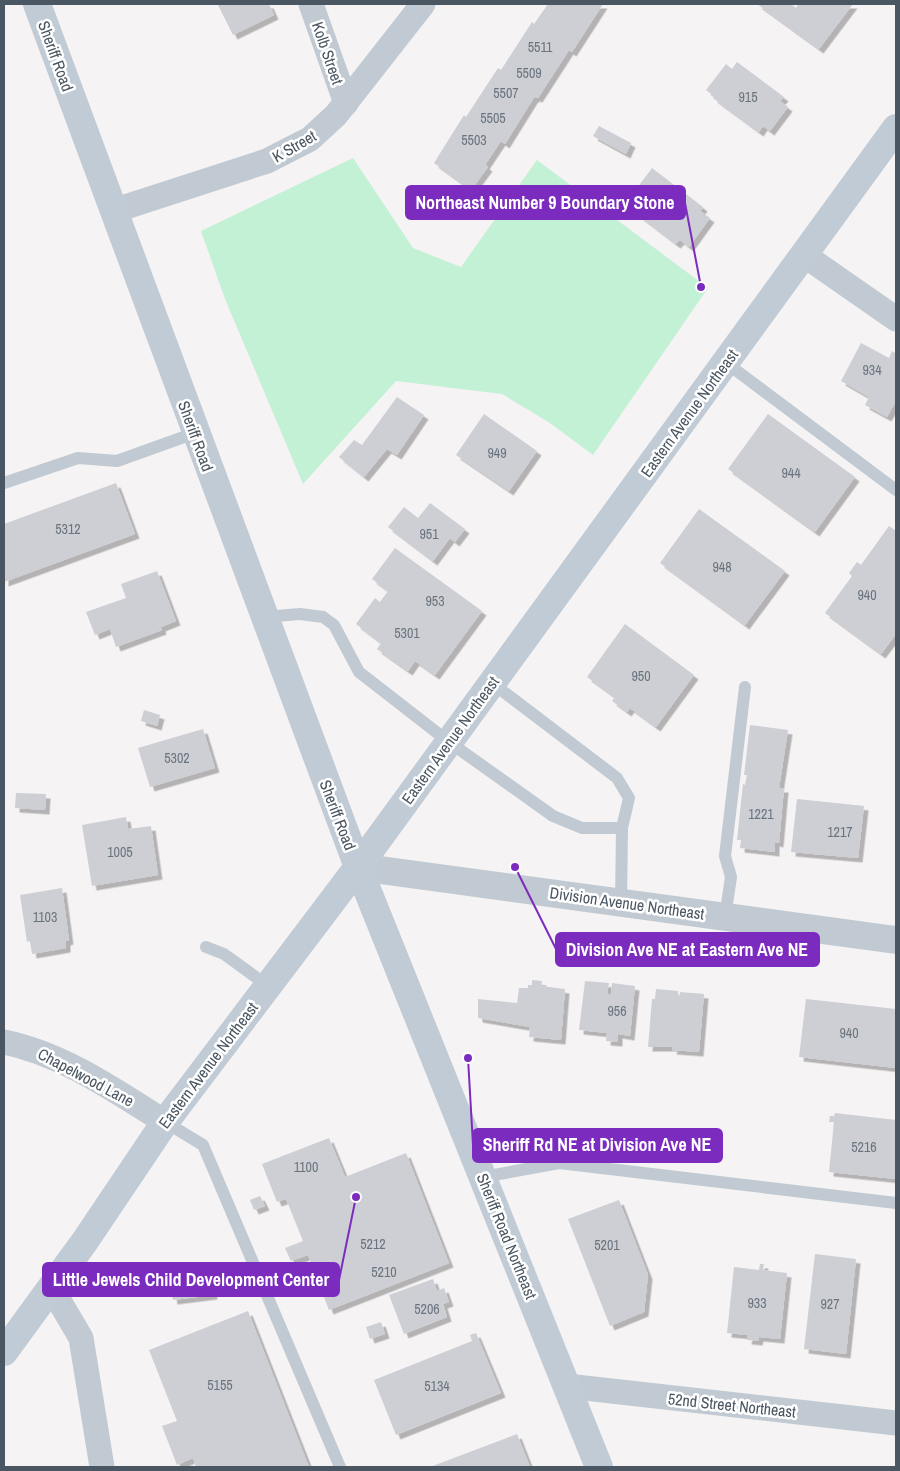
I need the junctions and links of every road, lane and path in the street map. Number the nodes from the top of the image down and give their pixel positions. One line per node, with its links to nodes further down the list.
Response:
1 (37, 4): 6 (main road, Sheriff Road)
2 (311, 4): 4 (street, Kolb Street)
3 (423, 4): 4 (street, K Street)
4 (346, 103): 6 (street, K Street)
5 (896, 128): 7 (main road, Eastern Avenue Northeast)
6 (113, 211): 10 (main road, Sheriff Road)
7 (804, 255): 8 (street); 9 (main road, Eastern Avenue Northeast)
8 (896, 320)
9 (726, 362): 12 (lane); 14 (main road, Eastern Avenue Northeast)
10 (195, 433): 11 (lane); 13 (main road, Sheriff Road)
11 (4, 483)
12 (896, 490)
13 (264, 617): 16 (lane); 18 (main road, Sheriff Road)
14 (492, 683): 16 (main road, Eastern Avenue Northeast); 17 (lane)
15 (745, 687): 20 (lane)
16 (449, 742): 17 (lane); 18 (main road, Eastern Avenue Northeast)
17 (622, 828): 19 (lane)
18 (358, 867): 19 (street, Division Avenue Northeast); 23 (main road, Eastern Avenue Northeast); 26 (main road, Sheriff Road Northeast)
19 (622, 902): 20 (street, Division Avenue Northeast)
20 (725, 917): 21 (street, Division Avenue Northeast)
21 (896, 940)
22 (206, 947): 23 (lane)
23 (268, 986): 25 (main road, Eastern Avenue Northeast)
24 (4, 1042): 25 (street, Chapelwood Lane)
25 (165, 1122): 28 (main road, Eastern Avenue Northeast); 33 (lane)
26 (483, 1177): 27 (lane); 30 (main road, Sheriff Road Northeast)
27 (896, 1203)
28 (51, 1288): 29 (main road, Eastern Avenue Northeast); 32 (street)
29 (4, 1352)
30 (567, 1386): 31 (street, 52nd Street Northeast); 34 (main road, Sheriff Road Northeast)
31 (896, 1423)
32 (102, 1467)
33 (340, 1467)
34 (598, 1467)

